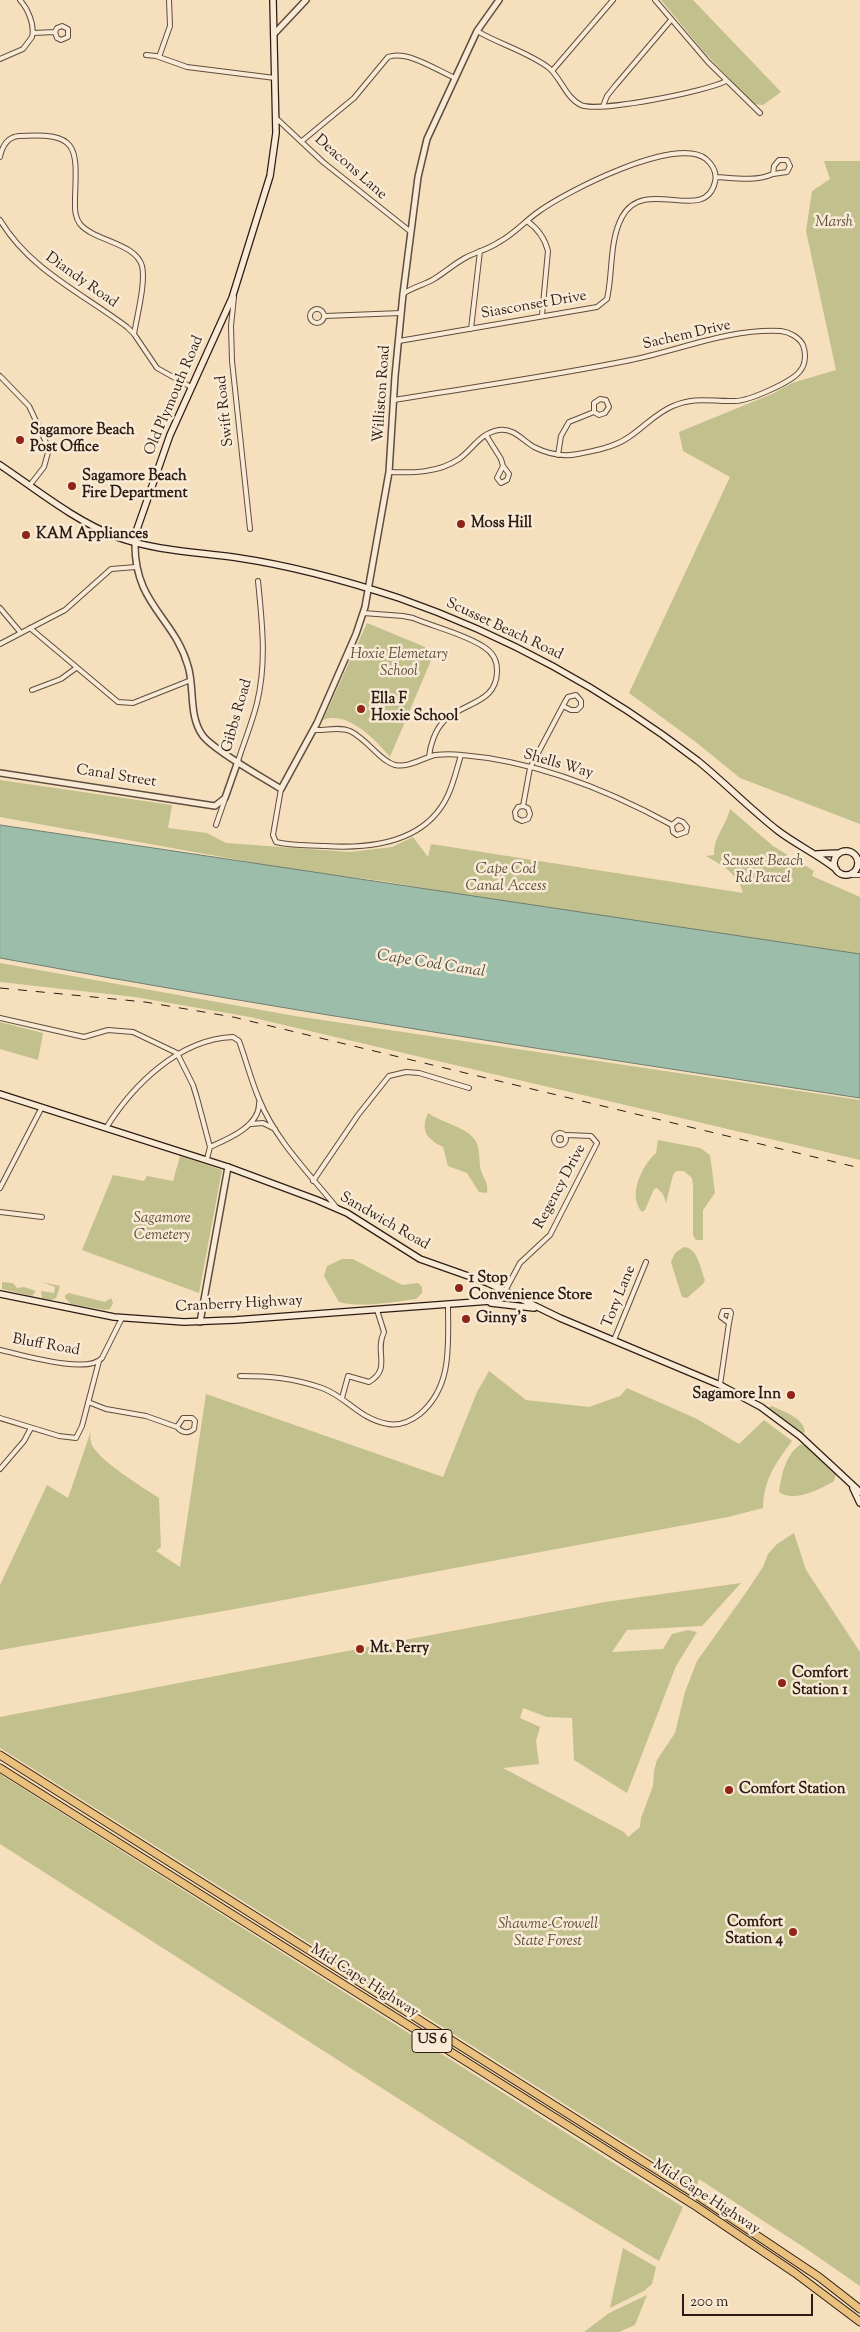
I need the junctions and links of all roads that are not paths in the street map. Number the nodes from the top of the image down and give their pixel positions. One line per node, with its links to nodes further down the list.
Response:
1 (20, 0): 11 (street)
2 (169, 0): 14 (street)
3 (273, 0): 12 (main road, Old Plymouth Road)
4 (306, 0): 12 (street)
5 (499, 0): 9 (street, Williston Road)
6 (613, 0): 16 (street)
7 (655, 0): 8 (street)
8 (671, 20): 19 (street); 20 (street)
9 (477, 31): 16 (street); 18 (street, Williston Road)
10 (55, 32): 11 (street)
11 (33, 33): 15 (street)
12 (274, 34): 17 (main road, Old Plymouth Road)
13 (146, 54): 14 (street)
14 (159, 57): 17 (street)
15 (0, 59)
16 (552, 71): 20 (street)
17 (275, 78): 22 (main road, Old Plymouth Road)
18 (455, 78): 23 (street); 29 (street, Williston Road)
19 (726, 81): 20 (street); 21 (street)
20 (603, 106)
21 (760, 113)
22 (276, 118): 23 (street, Deacons Lane); 33 (main road, Old Plymouth Road)
23 (302, 141): 29 (street, Deacons Lane)
24 (0, 157): 39 (street, Diandy Road)
25 (773, 174): 25 (street); 26 (street)
26 (716, 177): 28 (street); 37 (street, Siasconset Drive)
27 (0, 220): 39 (street, Diandy Road)
28 (527, 221): 30 (street); 37 (street)
29 (410, 232): 31 (street, Williston Road)
30 (480, 251): 32 (street); 38 (street)
31 (405, 280): 32 (street); 34 (street, Williston Road)
32 (415, 286): 34 (street)
33 (235, 290): 44 (main road, Old Plymouth Road); 53 (street, Swift Road)
34 (403, 294): 35 (street, Williston Road)
35 (402, 313): 36 (street); 40 (street, Williston Road)
36 (325, 316)
37 (542, 316): 38 (street, Siasconset Drive)
38 (471, 329): 40 (street, Siasconset Drive)
39 (134, 334): 44 (street, Diandy Road)
40 (399, 341): 45 (street, Williston Road)
41 (0, 376): 42 (street)
42 (6, 382): 43 (street); 52 (street)
43 (0, 383)
44 (191, 387): 54 (main road, Old Plymouth Road)
45 (394, 400): 48 (street, Sachem Drive); 51 (street, Williston Road)
46 (594, 412): 46 (street); 48 (street)
47 (486, 435): 48 (street, Sachem Drive); 50 (street); 51 (street)
48 (558, 455)
49 (0, 466): 52 (main road, Scusset Beach Road)
50 (503, 466)
51 (389, 472): 57 (street, Williston Road)
52 (30, 485): 54 (main road, Scusset Beach Road)
53 (250, 529)
54 (135, 543): 55 (street, Old Plymouth Road); 57 (main road, Scusset Beach Road)
55 (136, 567): 60 (street); 64 (street, Old Plymouth Road)
56 (258, 581): 70 (street, Gibbs Road)
57 (369, 588): 59 (street, Williston Road); 78 (main road, Scusset Beach Road)
58 (0, 608): 61 (street)
59 (363, 613): 67 (street, Williston Road); 69 (street)
60 (30, 628): 61 (street); 63 (street)
61 (21, 633): 62 (street)
62 (0, 644)
63 (76, 668): 64 (street); 65 (street)
64 (191, 680): 70 (street, Old Plymouth Road)
65 (32, 690)
66 (563, 706): 66 (street); 71 (street)
67 (313, 730): 69 (street, Shells Way); 73 (street, Williston Road)
68 (461, 754): 69 (street, Shells Way); 71 (street, Shells Way); 73 (street)
69 (429, 757)
70 (238, 761): 73 (street, Old Plymouth Road); 74 (street, Gibbs Road)
71 (530, 768): 75 (street); 76 (street, Shells Way)
72 (0, 773): 74 (street, Canal Street)
73 (281, 789)
74 (225, 798): 77 (street, Gibbs Road)
75 (524, 806): 75 (street)
76 (672, 824): 76 (street, Shells Way)
77 (216, 825)
78 (812, 852): 79 (main road, Scusset Beach Road); 81 (main road, Scusset Beach Road)
79 (839, 853): 80 (main road, Scusset Beach Road); 81 (main road)
80 (859, 859): 82 (main road, Scusset Beach Road)
81 (836, 869): 82 (main road, Scusset Beach Road)
82 (847, 874): 83 (street, Scusset Beach Road)
83 (860, 875)
84 (0, 1018): 85 (street)
85 (177, 1053): 88 (street); 91 (street); 94 (street)
86 (469, 1088): 97 (street)
87 (0, 1094): 89 (main road, Sandwich Road)
88 (259, 1100): 90 (street); 92 (street)
89 (42, 1107): 91 (main road, Sandwich Road); 98 (street)
90 (251, 1124): 92 (street); 94 (street)
91 (106, 1128): 95 (main road, Sandwich Road)
92 (276, 1129): 97 (street)
93 (567, 1136): 103 (street, Regency Drive)
94 (210, 1147): 95 (street)
95 (207, 1160): 96 (main road, Sandwich Road)
96 (228, 1166): 99 (main road, Sandwich Road); 110 (street)
97 (313, 1181): 99 (street)
98 (0, 1188)
99 (337, 1208): 103 (main road, Sandwich Road)
100 (0, 1212): 101 (street)
101 (42, 1217)
102 (646, 1262): 112 (street, Tory Lane)
103 (505, 1291): 105 (main road, Cranberry Highway); 108 (main road, Sandwich Road)
104 (0, 1294): 109 (main road, Cranberry Highway)
105 (482, 1302): 106 (main road, Cranberry Highway); 108 (main road, Cranberry Highway)
106 (448, 1305): 107 (main road, Cranberry Highway); 117 (street)
107 (377, 1310): 110 (main road, Cranberry Highway); 117 (street)
108 (543, 1310): 112 (main road, Sandwich Road)
109 (122, 1318): 110 (main road, Cranberry Highway); 114 (street, Bluff Road)
110 (200, 1322)
111 (729, 1324): 116 (street)
112 (614, 1340): 116 (main road, Sandwich Road)
113 (0, 1350): 114 (street, Bluff Road)
114 (99, 1361): 118 (street)
115 (240, 1376): 117 (street)
116 (720, 1385): 123 (main road, Sandwich Road)
117 (342, 1398)
118 (88, 1402): 120 (street); 121 (street)
119 (0, 1418): 121 (street)
120 (177, 1427): 120 (street)
121 (31, 1428): 122 (street)
122 (0, 1469)
123 (850, 1484): 124 (main road, Sandwich Road); 125 (main road)
124 (860, 1492)
125 (860, 1503)
126 (0, 1755): 128 (highway, Mid Cape Highway / US 6)
127 (0, 1768): 129 (highway, Mid Cape Highway / US 6)
128 (860, 2309)
129 (860, 2322)

